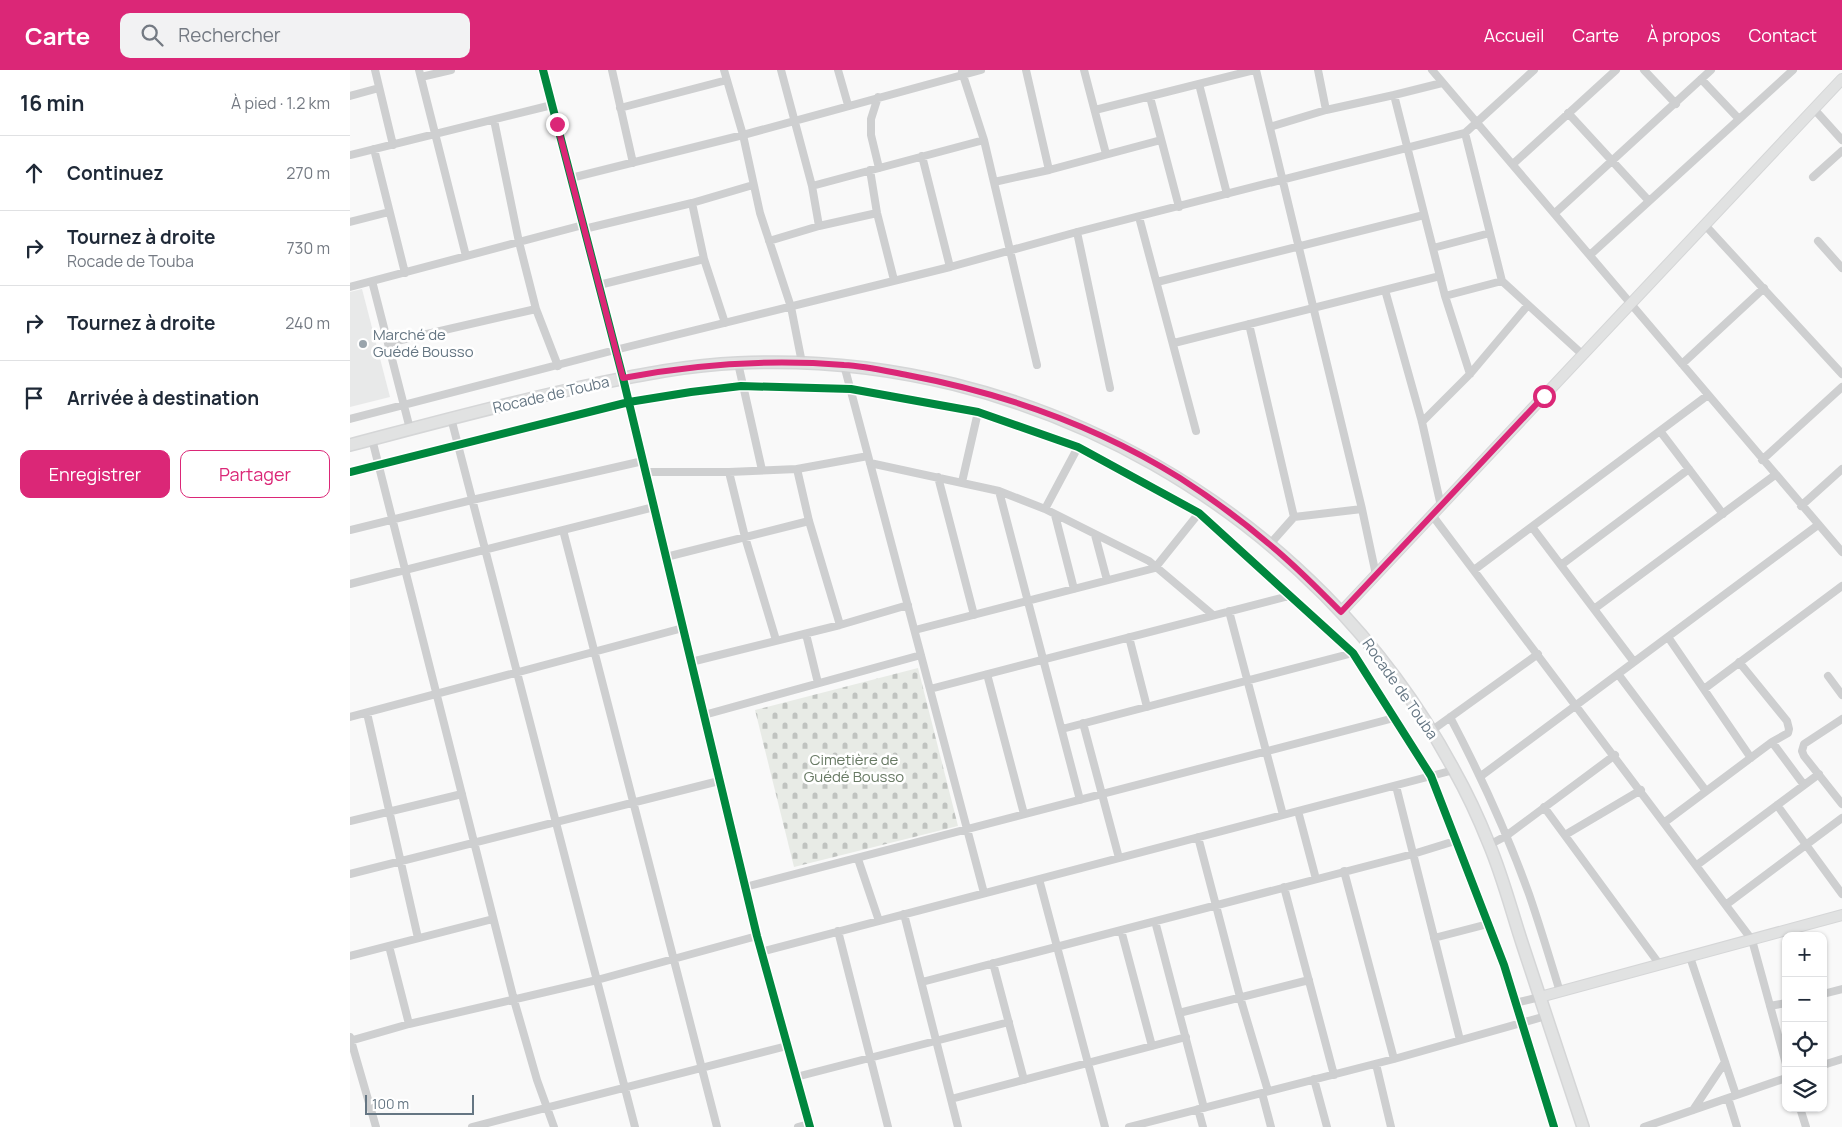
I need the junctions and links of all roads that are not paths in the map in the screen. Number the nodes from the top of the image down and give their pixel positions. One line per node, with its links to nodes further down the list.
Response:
1 (375, 70): 26 (street)
2 (452, 70): 20 (street)
3 (543, 70): 32 (street)
4 (612, 70): 34 (street)
5 (724, 70): 23 (street)
6 (781, 70): 41 (street)
7 (838, 70): 33 (street)
8 (981, 70): 19 (street)
9 (1026, 70): 62 (street)
10 (1084, 70): 36 (street)
11 (1255, 70): 25 (street); 43 (street)
12 (1318, 70): 37 (street)
13 (1432, 70): 24 (street)
14 (1534, 70): 42 (street)
15 (1616, 70): 38 (street)
16 (1644, 70): 31 (street)
17 (1712, 70): 21 (street)
18 (1793, 70): 39 (street)
19 (962, 72): 30 (street); 47 (street)
20 (420, 74): 45 (street)
21 (1702, 79): 31 (street); 39 (street)
22 (1842, 79): 35 (street)
23 (727, 80): 34 (street); 46 (street)
24 (1442, 83): 27 (street); 42 (street)
25 (1199, 84): 29 (street); 69 (street)
26 (379, 88): 28 (street); 50 (street)
27 (1394, 95): 37 (street); 51 (street)
28 (350, 96)
29 (1150, 96): 36 (street); 48 (street)
30 (878, 98): 33 (street); 60 (street)
31 (1676, 104): 57 (street)
32 (552, 105): 40 (street); 64 (street)
33 (848, 105): 41 (street)
34 (620, 108): 58 (street)
35 (1814, 109): 49 (street); 79 (street)
36 (1095, 110): 54 (street)
37 (1326, 110): 43 (street)
38 (1568, 113): 57 (street); 59 (street)
39 (1739, 119): 70 (street)
40 (494, 120): 45 (street); 84 (street)
41 (794, 120): 46 (street); 68 (street)
42 (1477, 121): 44 (street); 59 (street)
43 (1270, 127): 65 (street)
44 (1465, 133): 51 (street); 83 (street)
45 (435, 134): 50 (street); 91 (street)
46 (742, 135): 58 (street); 67 (street)
47 (984, 140): 56 (street); 66 (street)
48 (1161, 140): 54 (street); 72 (street)
49 (1842, 140)
50 (393, 145): 52 (street)
51 (1407, 148): 65 (street); 76 (street)
52 (374, 149): 55 (street); 73 (street)
53 (1842, 151): 63 (street)
54 (1106, 154): 62 (street)
55 (350, 155)
56 (922, 156): 60 (street); 93 (street)
57 (1612, 161): 70 (street); 75 (street)
58 (633, 163): 64 (street)
59 (1513, 164): 75 (street)
60 (879, 168): 61 (street)
61 (870, 170): 68 (street); 74 (street)
62 (1049, 170): 66 (street)
63 (1813, 177)
64 (571, 178): 81 (street)
65 (1283, 181): 69 (street); 87 (street)
66 (994, 182): 89 (street)
67 (753, 185): 71 (street); 85 (street)
68 (812, 186): 80 (street)
69 (1227, 194): 72 (street)
70 (1650, 201): 90 (street)
71 (692, 203): 81 (street); 92 (street)
72 (1178, 207): 77 (street)
73 (389, 212): 78 (street); 95 (street)
74 (877, 213): 80 (street); 97 (street)
75 (1555, 213): 90 (street)
76 (1424, 215): 87 (street); 88 (street)
77 (1139, 217): 82 (street); 100 (street)
78 (350, 222)
79 (1705, 225): 103 (street); 106 (street)
80 (818, 226): 85 (street)
81 (584, 227): 84 (street); 101 (street)
82 (1077, 232): 89 (street); 128 (street)
83 (1490, 233): 88 (street); 98 (street)
84 (519, 242): 91 (street); 110 (street)
85 (769, 242): 108 (street)
86 (1818, 242): 94 (street)
87 (1299, 246): 100 (street); 109 (street)
88 (1433, 248): 96 (street)
89 (1011, 250): 93 (street); 121 (street)
90 (1590, 255): 106 (street)
91 (466, 256): 95 (street)
92 (704, 259): 101 (street); 111 (street)
93 (950, 267): 97 (street)
94 (1842, 268)
95 (405, 273): 99 (street)
96 (1440, 276): 104 (street); 105 (street)
97 (894, 280): 108 (street)
98 (1502, 281): 105 (street); 107 (street)
99 (372, 282): 102 (street); 113 (street)
100 (1157, 282): 114 (street)
101 (599, 285): 115 (street)
102 (350, 287)
103 (1764, 288): 119 (street); 124 (street)
104 (1385, 290): 109 (street); 136 (street)
105 (1445, 296): 123 (street)
106 (1631, 304): 116 (street); 119 (street)
107 (1528, 305): 116 (street); 123 (street)
108 (791, 308): 111 (street); 118 (street)
109 (1314, 308): 112 (street); 164 (street)
110 (536, 309): 113 (street); 122 (street)
111 (725, 322): 115 (street)
112 (1249, 324): 114 (street); 169 (street)
113 (388, 344): 132 (street)
114 (1174, 344): 138 (street)
115 (616, 350): 122 (street); 125 (street)
116 (1583, 355): 160 (street)
117 (738, 363): 118 (main road, Rocade de Touba); 125 (main road, Rocade de Touba); 126 (street)
118 (802, 364): 120 (main road, Rocade de Touba)
119 (1682, 364): 130 (street)
120 (844, 365): 129 (street); 178 (main road, Rocade de Touba)
121 (1037, 365)
122 (558, 366): 132 (street)
123 (1470, 374): 136 (street)
124 (1842, 374)
125 (623, 378): 131 (street); 134 (main road, Rocade de Touba)
126 (742, 386): 129 (street); 131 (street); 150 (street)
127 (1842, 387): 145 (street)
128 (1110, 388)
129 (850, 389): 133 (street); 144 (street)
130 (1708, 395): 139 (street); 145 (street)
131 (629, 402): 142 (street); 146 (street)
132 (403, 404): 135 (street); 137 (street)
133 (978, 412): 143 (street); 157 (street)
134 (451, 418): 137 (main road, Rocade de Touba); 142 (street)
135 (350, 419)
136 (1422, 422): 160 (street)
137 (410, 429): 140 (main road, Rocade de Touba)
138 (1196, 431)
139 (1660, 431): 151 (street); 173 (street)
140 (372, 439): 141 (main road, Rocade de Touba); 147 (street)
141 (350, 445)
142 (458, 446): 147 (street); 159 (street)
143 (1078, 447): 163 (street); 165 (street)
144 (869, 460): 148 (street); 156 (street); 193 (street)
145 (1762, 460): 155 (street)
146 (643, 461): 153 (street); 159 (street)
147 (378, 464): 152 (street); 170 (street)
148 (797, 469): 150 (street); 171 (street)
149 (1842, 469): 161 (street)
150 (762, 470): 154 (street)
151 (1689, 470): 166 (street); 182 (street)
152 (350, 472)
153 (646, 472): 154 (street); 162 (street)
154 (729, 472): 177 (street)
155 (1775, 474): 161 (street); 166 (street)
156 (938, 477): 157 (street); 197 (street)
157 (962, 482): 158 (street)
158 (999, 491): 163 (street); 192 (street)
159 (472, 500): 170 (street); 179 (street)
160 (1441, 506): 168 (street)
161 (1802, 506): 172 (street)
162 (654, 507): 175 (street); 181 (street)
163 (1045, 509): 167 (street)
164 (1362, 509): 169 (street); 186 (street)
165 (1199, 513): 183 (street); 191 (street)
166 (1723, 514): 194 (street)
167 (1055, 515): 176 (street); 190 (street)
168 (1432, 515): 185 (street); 186 (street)
169 (1294, 517): 178 (street)
170 (392, 520): 174 (street); 184 (street)
171 (809, 521): 177 (street); 199 (street)
172 (1818, 525): 180 (street); 204 (street)
173 (1532, 527): 182 (street); 185 (street)
174 (350, 530)
175 (563, 530): 179 (street); 206 (street)
176 (1095, 535): 183 (street); 187 (street)
177 (745, 537): 181 (street); 205 (street)
178 (1270, 544): 196 (main road, Rocade de Touba)
179 (485, 550): 184 (street); 214 (street)
180 (1842, 552)
181 (666, 557): 200 (street)
182 (1561, 565): 194 (street)
183 (1154, 568): 187 (street); 198 (street)
184 (405, 570): 188 (street); 222 (street)
185 (1474, 570): 208 (street)
186 (1376, 575): 196 (street)
187 (1107, 580): 190 (street)
188 (350, 584)
189 (1842, 586): 213 (street)
190 (1074, 589): 192 (street)
191 (1290, 596): 195 (street); 207 (street)
192 (1028, 601): 197 (street); 210 (street)
193 (908, 605): 199 (street); 201 (street)
194 (1594, 610): 212 (street)
195 (1229, 611): 198 (street); 218 (street)
196 (1341, 612): 234 (main road, Rocade de Touba)
197 (974, 615): 201 (street)
198 (1214, 615): 203 (street)
199 (840, 625): 202 (street)
200 (683, 628): 206 (street); 211 (street)
201 (915, 630): 209 (street)
202 (806, 634): 205 (street); 219 (street)
203 (1129, 637): 210 (street); 225 (street)
204 (1668, 637): 212 (street); 221 (street)
205 (776, 640): 211 (street)
206 (594, 651): 214 (street); 251 (street)
207 (1353, 653): 218 (street); 230 (street)
208 (1538, 654): 224 (street); 229 (street)
209 (921, 655): 219 (street); 220 (street)
210 (1043, 660): 215 (street); 233 (street)
211 (691, 662): 227 (street)
212 (1634, 662): 216 (street)
213 (1739, 662): 221 (street); 235 (street)
214 (517, 672): 222 (street); 261 (street)
215 (987, 674): 220 (street); 257 (street)
216 (1618, 674): 224 (street); 247 (street)
217 (1828, 676): 223 (street)
218 (1247, 680): 225 (street); 236 (street)
219 (818, 683): 227 (street)
220 (930, 689): 263 (street)
221 (1704, 689): 238 (street)
222 (436, 694): 226 (street); 248 (street)
223 (1842, 695)
224 (1577, 705): 237 (street); 242 (street)
225 (1147, 707): 232 (street)
226 (368, 713): 228 (street); 255 (street)
227 (704, 716): 243 (street)
228 (350, 717)
229 (1450, 717): 234 (street); 242 (street)
230 (1394, 718): 236 (street); 241 (street)
231 (1842, 720): 240 (street)
232 (1083, 723): 233 (street); 249 (street)
233 (1062, 729): 250 (street)
234 (1431, 731): 239 (main road, Rocade de Touba)
235 (1772, 742): 238 (street); 244 (street)
236 (1266, 751): 249 (street); 258 (street)
237 (1614, 755): 246 (street); 254 (street)
238 (1750, 758): 247 (street)
239 (1454, 770): 241 (street); 269 (main road, Rocade de Touba)
240 (1819, 774): 244 (street); 252 (street)
241 (1431, 776): 245 (street); 267 (street)
242 (1481, 776): 265 (street)
243 (719, 781): 251 (street); 280 (street)
244 (1804, 785): 253 (street)
245 (1396, 786): 256 (street); 271 (street)
246 (1641, 790): 262 (street); 264 (street)
247 (1706, 791): 262 (street)
248 (462, 794): 255 (street); 268 (street)
249 (1102, 794): 250 (street); 273 (street)
250 (1080, 800): 257 (street)
251 (633, 802): 261 (street); 303 (street)
252 (1842, 804)
253 (1777, 805): 270 (street); 275 (street)
254 (1544, 808): 264 (street); 265 (street)
255 (390, 811): 260 (street); 274 (street)
256 (1298, 811): 258 (street); 279 (street)
257 (1024, 814): 263 (street)
258 (1282, 815): 266 (street)
259 (1842, 818): 270 (street)
260 (350, 821)
261 (556, 822): 268 (street); 306 (street)
262 (1665, 822): 275 (street)
263 (967, 829): 272 (street); 282 (street)
264 (1565, 835): 305 (street)
265 (1506, 836): 269 (street); 310 (street)
266 (1198, 838): 273 (street); 285 (street)
267 (1455, 841): 271 (street); 291 (street)
268 (474, 843): 274 (street); 288 (street)
269 (1489, 844): 313 (main road, Rocade de Touba)
270 (1807, 844): 283 (street); 284 (street)
271 (1413, 854): 276 (street); 296 (street)
272 (858, 858): 280 (street); 289 (street)
273 (1119, 858): 278 (street)
274 (401, 861): 277 (street); 295 (street)
275 (1697, 864): 284 (street)
276 (1344, 871): 279 (street); 331 (street)
277 (350, 874)
278 (1039, 879): 282 (street); 299 (street)
279 (1316, 879): 281 (street)
280 (745, 887): 294 (street)
281 (1284, 887): 285 (street); 307 (street)
282 (984, 893): 286 (street)
283 (1842, 894)
284 (1727, 904): 297 (street)
285 (1216, 905): 290 (street); 312 (street)
286 (904, 914): 289 (street); 308 (street)
287 (1842, 915): 297 (street)
288 (494, 919): 295 (street); 314 (street)
289 (878, 921): 293 (street)
290 (1155, 921): 292 (street); 318 (street)
291 (1488, 924): 296 (street); 315 (street)
292 (1121, 930): 299 (street); 328 (street)
293 (838, 931): 300 (street); 330 (street)
294 (757, 936): 300 (street); 303 (street)
295 (418, 938): 298 (street)
296 (1434, 938): 325 (street)
297 (1752, 940): 302 (street); 317 (street)
298 (389, 946): 301 (street); 322 (street)
299 (1057, 946): 304 (street); 334 (street)
300 (761, 952): 327 (street)
301 (350, 956)
302 (1690, 957): 305 (street); 333 (street)
303 (674, 960): 306 (street); 337 (street)
304 (993, 963): 308 (street); 320 (street)
305 (1660, 965): 310 (street)
306 (597, 980): 314 (street); 343 (street)
307 (1309, 980): 312 (street); 338 (street)
308 (922, 982): 326 (street)
309 (1842, 989): 311 (street)
310 (1560, 992): 313 (street)
311 (1827, 993)
312 (1240, 997): 318 (street); 344 (street)
313 (1540, 997): 315 (street); 319 (main road, Rocade de Touba)
314 (514, 1000): 322 (street); 347 (street)
315 (1516, 1003): 321 (street)
316 (1782, 1003): 317 (street)
317 (1770, 1006): 329 (street)
318 (1180, 1012): 323 (street)
319 (1546, 1016): 321 (street); 368 (main road, Rocade de Touba)
320 (1008, 1022): 326 (street); 341 (street)
321 (1522, 1023): 325 (street); 367 (street)
322 (409, 1024): 324 (street)
323 (1186, 1038): 328 (street); 348 (street)
324 (350, 1039): 353 (street)
325 (1460, 1040): 331 (street)
326 (936, 1041): 330 (street); 346 (street)
327 (787, 1046): 337 (street); 339 (street)
328 (1152, 1046): 334 (street)
329 (1782, 1050)
330 (870, 1058): 339 (street); 359 (street)
331 (1394, 1059): 335 (street)
332 (1842, 1059): 336 (street)
333 (1725, 1062): 345 (street); 349 (street)
334 (1088, 1063): 341 (street); 361 (street)
335 (1376, 1064): 338 (street); 366 (street)
336 (1827, 1064)
337 (702, 1068): 343 (street); 357 (street)
338 (1334, 1074): 342 (street)
339 (796, 1077): 351 (street)
340 (1782, 1079): 345 (street)
341 (1024, 1080): 346 (street)
342 (1314, 1080): 344 (street); 365 (street)
343 (625, 1088): 347 (street); 356 (street)
344 (1265, 1092): 348 (street); 364 (street)
345 (1732, 1097): 349 (street); 370 (street)
346 (952, 1099): 360 (street)
347 (548, 1108): 354 (street); 355 (street)
348 (1201, 1108): 352 (street); 363 (street)
349 (1693, 1110): 369 (street)
350 (1801, 1112): 371 (street)
351 (810, 1125): 358 (street)
352 (1138, 1126): 362 (street)
353 (376, 1127)
354 (472, 1127)
355 (554, 1127)
356 (635, 1127)
357 (717, 1127)
358 (798, 1127)
359 (888, 1127)
360 (958, 1127)
361 (1105, 1127)
362 (1128, 1127)
363 (1203, 1127)
364 (1271, 1127)
365 (1327, 1127)
366 (1391, 1127)
367 (1554, 1127)
368 (1582, 1127)
369 (1644, 1127)
370 (1737, 1127)
371 (1806, 1127)

